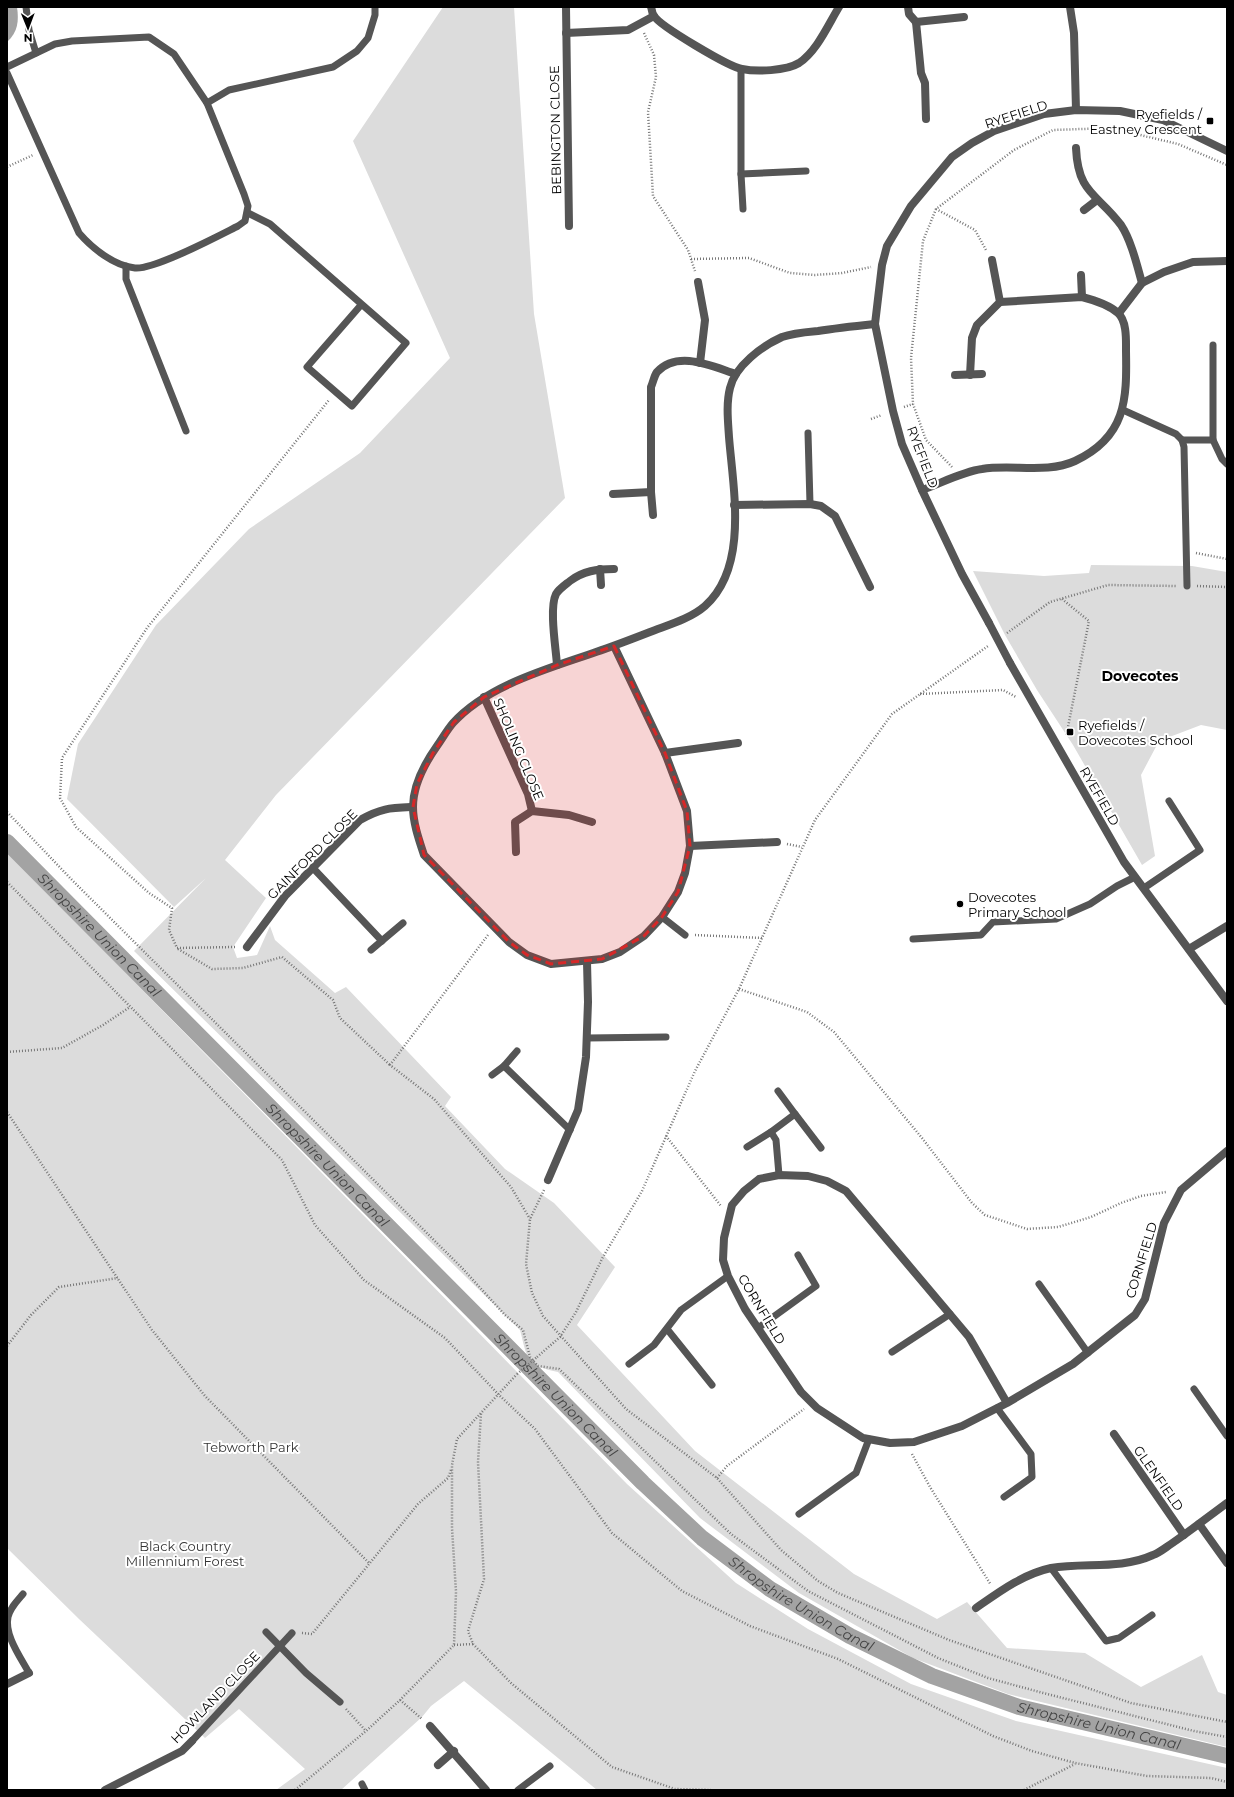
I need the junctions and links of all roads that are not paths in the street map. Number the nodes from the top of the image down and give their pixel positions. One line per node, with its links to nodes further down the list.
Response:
1 (26, 7): 12 (lane)
2 (375, 7): 16 (lane)
3 (566, 7): 11 (street, BEBINGTON CLOSE)
4 (652, 7): 8 (street)
5 (839, 7): 14 (street)
6 (908, 7): 10 (street)
7 (1070, 7): 17 (street)
8 (654, 16): 11 (street); 14 (street)
9 (964, 16): 10 (street)
10 (916, 22): 18 (street)
11 (566, 33): 27 (street, BEBINGTON CLOSE)
12 (36, 53): 13 (lane); 16 (lane)
13 (7, 67)
14 (741, 69): 22 (lane)
15 (7, 73): 30 (lane)
16 (207, 103): 26 (lane)
17 (1076, 110): 20 (street, RYEFIELD); 38 (street, RYEFIELD)
18 (926, 119)
19 (1076, 148): 23 (street)
20 (1227, 152)
21 (806, 171): 22 (lane)
22 (741, 174): 24 (lane)
23 (1097, 200): 25 (street); 33 (street)
24 (743, 209)
25 (1084, 210)
26 (248, 213): 30 (lane); 36 (lane)
27 (569, 226)
28 (992, 260): 35 (street)
29 (1227, 261): 33 (street)
30 (126, 266): 46 (lane)
31 (1081, 275): 34 (street)
32 (698, 282): 40 (street)
33 (1142, 283): 37 (street)
34 (1082, 298): 35 (street); 37 (street)
35 (1000, 302): 44 (street)
36 (361, 305): 36 (lane)
37 (1119, 314): 45 (street)
38 (876, 324): 41 (street); 51 (street, RYEFIELD)
39 (1213, 345): 49 (lane)
40 (700, 363): 41 (street); 52 (street)
41 (736, 374): 55 (street)
42 (982, 374): 44 (street)
43 (955, 375): 44 (street)
44 (970, 375)
45 (1123, 410): 48 (lane); 51 (street)
46 (186, 431)
47 (808, 433): 54 (lane)
48 (1182, 440): 49 (lane); 60 (lane)
49 (1213, 440): 50 (lane)
50 (1227, 464)
51 (922, 490): 75 (street, RYEFIELD, bridge)
52 (651, 492): 53 (street); 56 (street)
53 (613, 494)
54 (810, 504): 55 (street); 61 (street)
55 (734, 505): 62 (street)
56 (653, 515)
57 (600, 569): 58 (street); 59 (street); 63 (street)
58 (614, 569)
59 (601, 586)
60 (1187, 586)
61 (870, 587)
62 (614, 646): 63 (street); 66 (street)
63 (557, 665): 64 (street)
64 (484, 697): 68 (street); 69 (street, SHOLING CLOSE)
65 (738, 743): 66 (street)
66 (665, 753): 72 (street)
67 (1169, 800): 76 (lane)
68 (413, 807): 74 (street, GAINFORD CLOSE); 86 (street)
69 (532, 811): 70 (street, SHOLING CLOSE); 73 (street, SHOLING CLOSE)
70 (592, 822)
71 (777, 842): 72 (street)
72 (690, 846): 77 (street)
73 (516, 852)
74 (313, 868): 82 (lane); 83 (street, GAINFORD CLOSE)
75 (1135, 877): 76 (street, RYEFIELD); 81 (lane)
76 (1144, 888): 85 (street, RYEFIELD)
77 (662, 917): 80 (lane); 86 (street)
78 (403, 923): 82 (lane)
79 (1227, 926): 85 (street)
80 (685, 935)
81 (913, 939)
82 (382, 941): 84 (lane)
83 (247, 947)
84 (370, 950)
85 (1189, 950): 87 (street, RYEFIELD)
86 (586, 962): 89 (street)
87 (1227, 1000)
88 (666, 1037): 89 (lane)
89 (587, 1038): 95 (street)
90 (517, 1051): 91 (lane)
91 (504, 1066): 92 (lane); 95 (lane)
92 (492, 1074)
93 (778, 1091): 94 (lane)
94 (795, 1114): 96 (lane); 98 (lane)
95 (570, 1130): 101 (street)
96 (771, 1132): 97 (lane); 100 (lane)
97 (747, 1147)
98 (821, 1148)
99 (1227, 1151): 109 (street, CORNFIELD)
100 (779, 1175): 103 (street, CORNFIELD); 105 (street, CORNFIELD)
101 (548, 1180)
102 (798, 1255): 106 (lane)
103 (728, 1276): 106 (street, CORNFIELD); 107 (lane)
104 (1038, 1284): 109 (lane)
105 (950, 1314): 108 (lane); 113 (street, CORNFIELD)
106 (758, 1328): 117 (street, CORNFIELD)
107 (667, 1330): 110 (lane); 111 (lane)
108 (892, 1352)
109 (1088, 1353): 113 (street, CORNFIELD)
110 (630, 1364)
111 (712, 1385)
112 (1194, 1389): 116 (lane)
113 (1007, 1403): 114 (street, CORNFIELD)
114 (998, 1408): 117 (street, CORNFIELD); 118 (lane)
115 (1114, 1434): 122 (street, GLENFIELD)
116 (1227, 1436)
117 (869, 1439): 120 (lane)
118 (1004, 1497)
119 (1227, 1503): 121 (street)
120 (799, 1514)
121 (1199, 1524): 122 (street); 123 (street)
122 (1184, 1535): 124 (street)
123 (1227, 1563)
124 (1051, 1568): 126 (street); 127 (lane)
125 (23, 1594): 131 (lane)
126 (976, 1608)
127 (1152, 1615)
128 (266, 1632): 130 (lane)
129 (292, 1633): 130 (lane, HOWLAND CLOSE)
130 (280, 1646): 133 (lane); 135 (lane, HOWLAND CLOSE)
131 (29, 1673): 132 (street)
132 (7, 1684)
133 (340, 1702)
134 (430, 1726): 136 (street)
135 (192, 1741): 139 (street, HOWLAND CLOSE)
136 (454, 1751): 137 (street); 140 (street)
137 (438, 1765)
138 (550, 1766): 141 (lane)
139 (105, 1790)
140 (486, 1790)
141 (518, 1790)

